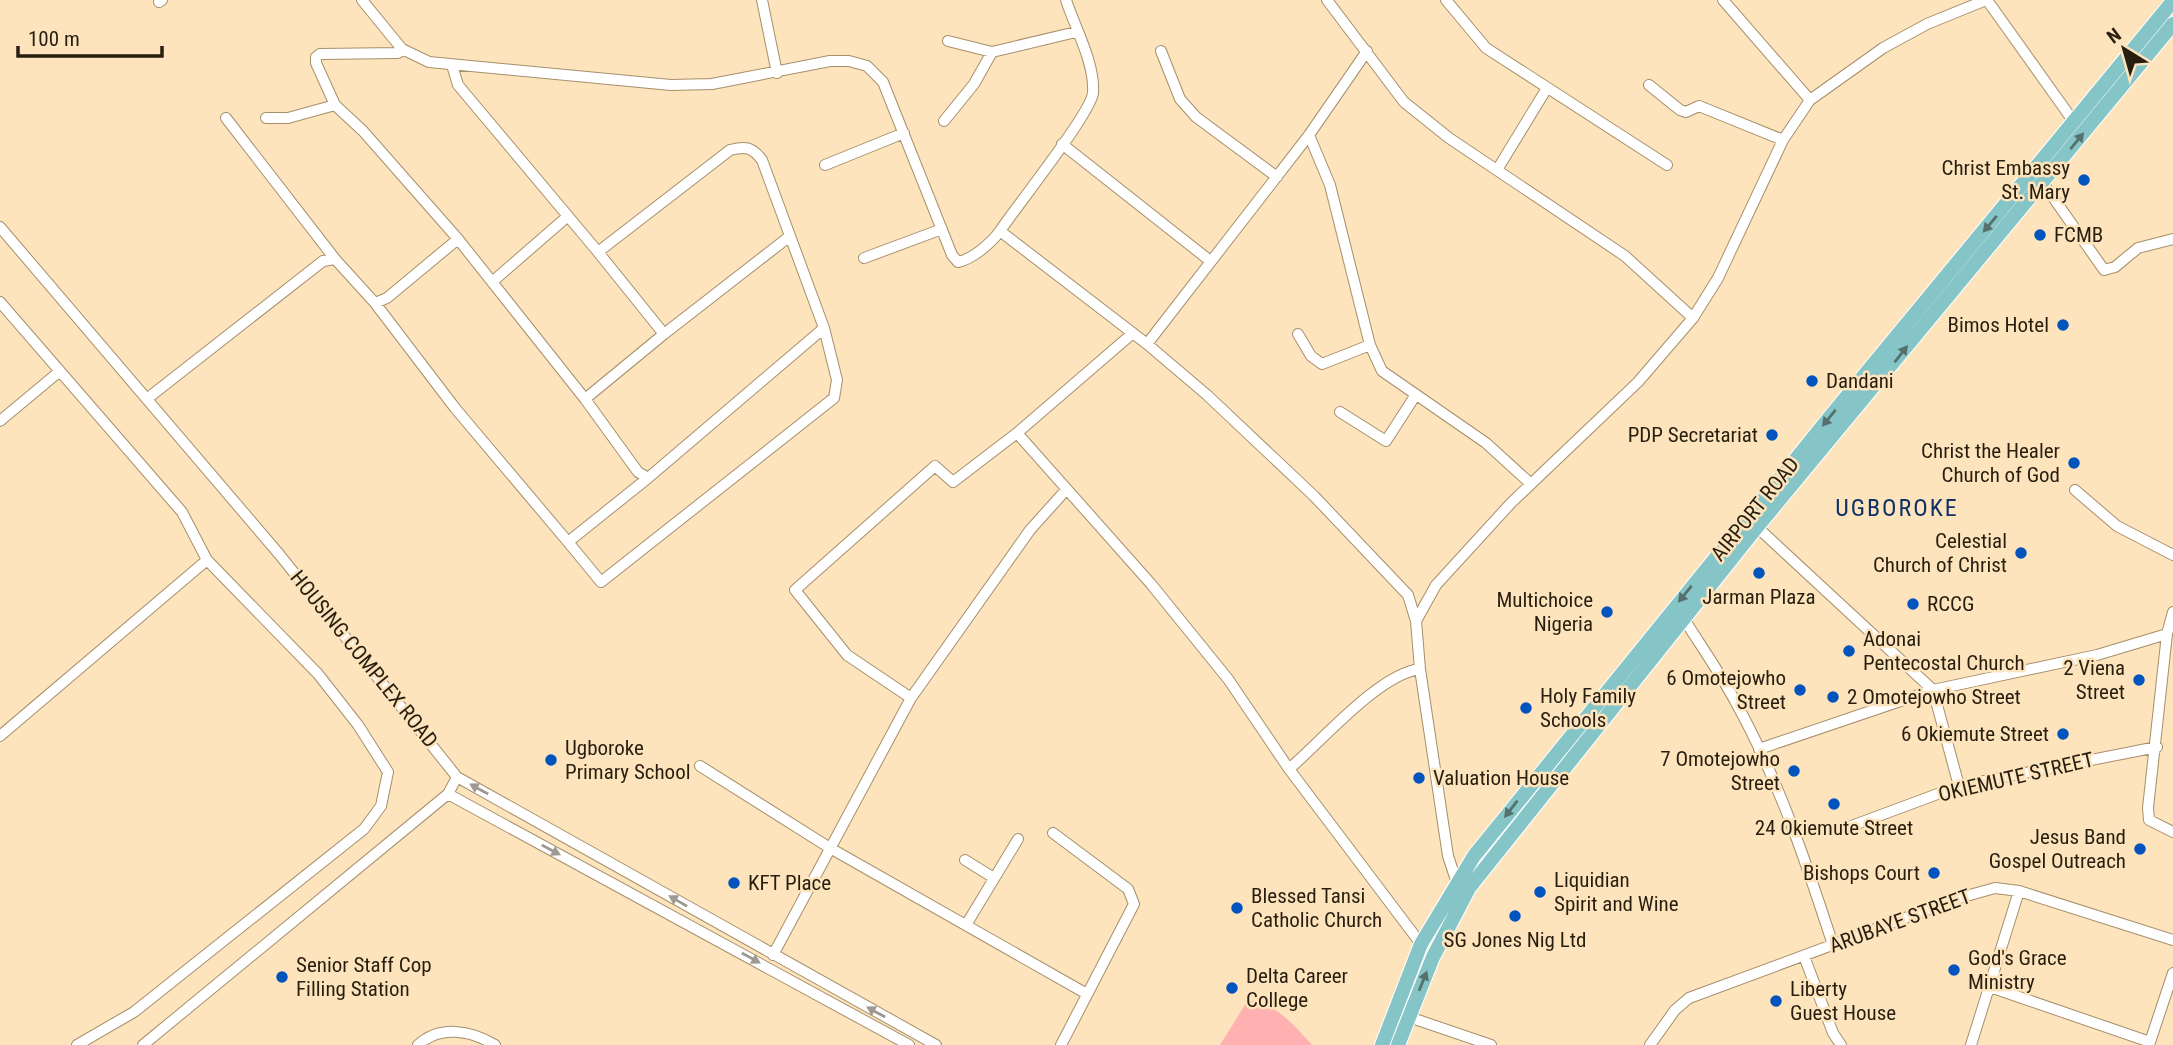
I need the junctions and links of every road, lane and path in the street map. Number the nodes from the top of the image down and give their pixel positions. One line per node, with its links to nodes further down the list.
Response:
1 (362, 0): 14 (street)
2 (762, 0): 19 (street)
3 (1066, 0): 12 (street)
4 (1327, 0): 10 (street)
5 (1341, 0): 10 (street)
6 (1446, 0): 21 (street)
7 (1723, 0): 22 (street)
8 (1986, 0): 22 (street); 27 (street)
9 (2173, 1): 27 (main road, AIRPORT ROAD)
10 (1335, 10): 16 (street)
11 (2173, 24): 36 (main road, AIRPORT ROAD, one-way to 11)
12 (1076, 32): 17 (street); 31 (street)
13 (948, 41): 17 (street)
14 (402, 48): 18 (street); 23 (street)
15 (1161, 51): 35 (street)
16 (1367, 51): 29 (street); 34 (street)
17 (992, 52): 26 (street)
18 (452, 65): 19 (street); 37 (street)
19 (777, 73): 28 (street)
20 (1649, 85): 30 (street)
21 (1547, 88): 33 (street); 34 (street)
22 (1810, 100): 30 (street)
23 (335, 105): 25 (street); 42 (street)
24 (226, 118): 46 (street)
25 (266, 118)
26 (944, 121)
27 (2074, 122): 83 (main road, AIRPORT ROAD, one-way to 83)
28 (904, 133): 32 (street); 39 (street)
29 (1309, 135): 35 (street); 57 (street)
30 (1783, 140): 51 (street)
31 (1062, 144): 40 (street); 47 (street)
32 (825, 165)
33 (1667, 165)
34 (1497, 170): 51 (street)
35 (1277, 177): 47 (street)
36 (2043, 183): 43 (street); 69 (main road, AIRPORT ROAD, one-way to 36)
37 (568, 216): 44 (street); 48 (street)
38 (0, 227): 60 (street, HOUSING COMPLEX ROAD)
39 (942, 229): 40 (street); 45 (street)
40 (1000, 231): 53 (street)
41 (790, 236): 44 (street); 52 (street); 54 (street)
42 (458, 239): 48 (street); 50 (street)
43 (2173, 239)
44 (598, 252): 54 (street)
45 (864, 258)
46 (335, 259): 50 (street); 60 (street)
47 (1209, 260): 56 (street)
48 (492, 282): 61 (street)
49 (0, 302): 58 (street)
50 (375, 303): 70 (street)
51 (1693, 318): 66 (street)
52 (824, 328): 65 (street); 70 (street)
53 (1133, 333): 56 (street); 64 (street)
54 (664, 334): 61 (street)
55 (1298, 334): 57 (street)
56 (1147, 344): 75 (street)
57 (1370, 345): 59 (street)
58 (60, 371): 63 (street); 72 (street)
59 (1415, 396): 62 (street); 66 (street)
60 (149, 398): 87 (street, HOUSING COMPLEX ROAD)
61 (585, 399): 65 (street)
62 (1340, 412)
63 (0, 421)
64 (1017, 433): 67 (street); 79 (street)
65 (648, 478): 70 (street)
66 (1531, 484): 75 (street)
67 (1065, 491): 79 (street); 85 (street)
68 (2076, 491): 71 (street)
69 (1757, 527): 74 (main road, AIRPORT ROAD); 78 (street)
70 (568, 542)
71 (2173, 555)
72 (207, 559): 80 (street); 110 (street)
73 (2173, 612): 76 (street)
74 (1684, 619): 82 (street); 86 (main road, AIRPORT ROAD)
75 (1416, 621): 77 (street)
76 (2167, 634): 78 (street); 81 (street)
77 (1420, 669): 85 (street); 97 (street)
78 (1933, 690): 82 (street); 88 (street)
79 (911, 698): 94 (street)
80 (0, 736)
81 (2157, 747): 88 (street, OKIEMUTE STREET); 91 (street)
82 (1759, 749): 102 (street)
83 (1549, 761): 86 (main road); 97 (main road, AIRPORT ROAD, one-way to 97)
84 (700, 765): 94 (street)
85 (1289, 769): 101 (street)
86 (1562, 772): 108 (main road, AIRPORT ROAD, one-way to 86)
87 (457, 777): 89 (street); 103 (street, one-way to 87)
88 (1959, 786): 90 (street, OKIEMUTE STREET)
89 (448, 794): 111 (street); 114 (street, one-way to 114)
90 (1838, 831)
91 (2173, 832)
92 (1053, 833): 107 (street)
93 (1018, 839): 96 (street)
94 (831, 848): 99 (street); 103 (street)
95 (965, 860): 96 (street)
96 (994, 878): 99 (street)
97 (1457, 880): 101 (main road, AIRPORT ROAD)
98 (2019, 891): 100 (street, ARUBAYE STREET); 102 (street, ARUBAYE STREET); 106 (street)
99 (966, 925): 107 (street)
100 (2173, 940)
101 (1421, 944): 117 (main road, AIRPORT ROAD)
102 (1833, 945): 104 (street, ARUBAYE STREET)
103 (773, 955): 115 (street, one-way to 103)
104 (1804, 956): 120 (street, ARUBAYE STREET); 121 (street)
105 (2173, 973): 109 (street)
106 (1990, 987): 109 (street); 122 (street)
107 (1087, 995): 116 (street)
108 (1409, 1017): 118 (main road, AIRPORT ROAD); 119 (street)
109 (2150, 1043)
110 (77, 1045)
111 (143, 1045)
112 (418, 1045): 113 (street)
113 (495, 1045)
114 (909, 1045)
115 (936, 1045)
116 (1061, 1045)
117 (1382, 1045)
118 (1398, 1045)
119 (1491, 1045)
120 (1650, 1045)
121 (1841, 1045)
122 (1971, 1045)

